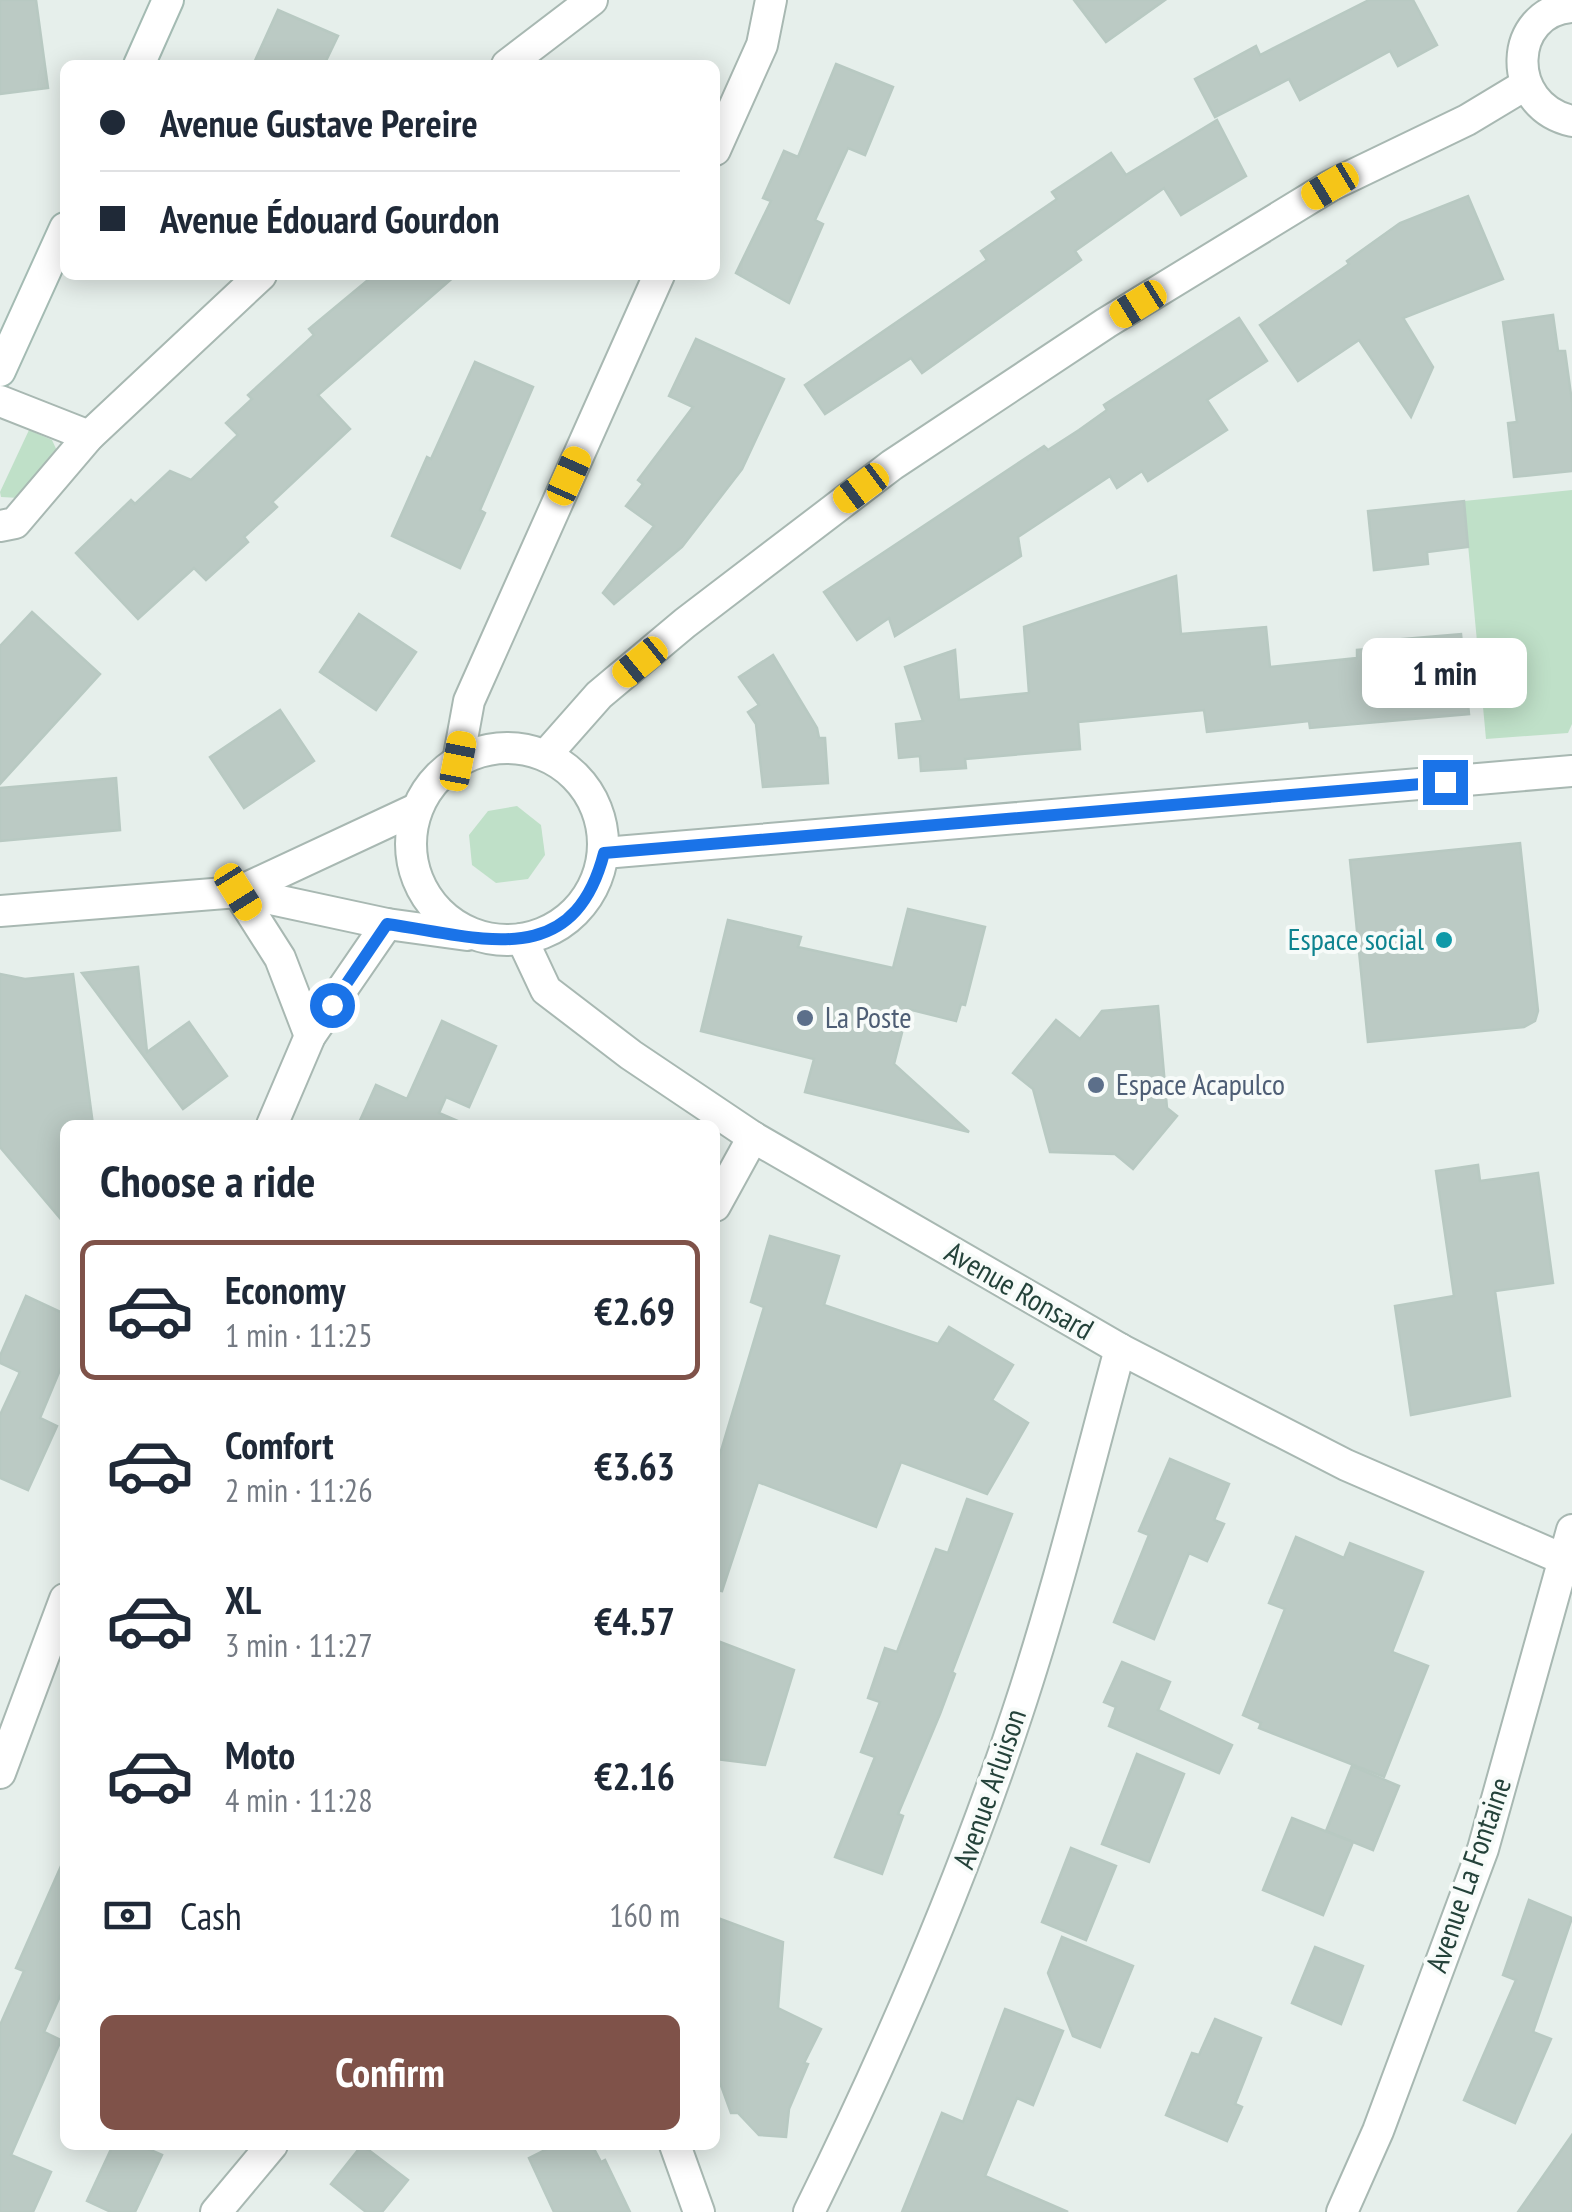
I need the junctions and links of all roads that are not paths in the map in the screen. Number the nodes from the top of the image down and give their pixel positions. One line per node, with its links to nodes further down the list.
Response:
1 (168, 0): 5 (street)
2 (592, 0): 6 (street)
3 (772, 0): 9 (street)
4 (1567, 5): 7 (street)
5 (141, 60)
6 (514, 60)
7 (1525, 86): 8 (street); 17 (street)
8 (1572, 121)
9 (720, 139)
10 (60, 239): 13 (street)
11 (255, 280): 15 (street)
12 (657, 280): 18 (street)
13 (0, 371)
14 (0, 402): 15 (street)
15 (88, 436): 16 (street)
16 (0, 526)
17 (546, 755): 18 (street); 21 (street)
18 (458, 761): 20 (street)
19 (1572, 771): 21 (street)
20 (416, 809): 22 (street); 25 (street)
21 (604, 853): 26 (street)
22 (238, 892): 23 (street); 24 (street); 27 (street)
23 (0, 911)
24 (387, 924): 25 (street); 27 (street)
25 (478, 936): 26 (street)
26 (522, 940): 29 (street, Avenue Ronsard)
27 (310, 1036): 28 (street)
28 (274, 1120)
29 (753, 1137): 30 (street); 31 (street, Avenue Ronsard)
30 (720, 1197)
31 (1120, 1349): 33 (street, Avenue Ronsard); 40 (street, Avenue Arluison)
32 (1572, 1530): 33 (street, Avenue La Fontaine)
33 (1569, 1562): 41 (street, Avenue La Fontaine)
34 (60, 1612): 35 (street)
35 (0, 1772)
36 (268, 2150): 38 (street)
37 (677, 2150): 39 (street)
38 (216, 2212)
39 (699, 2212)
40 (809, 2212)
41 (1342, 2212)

